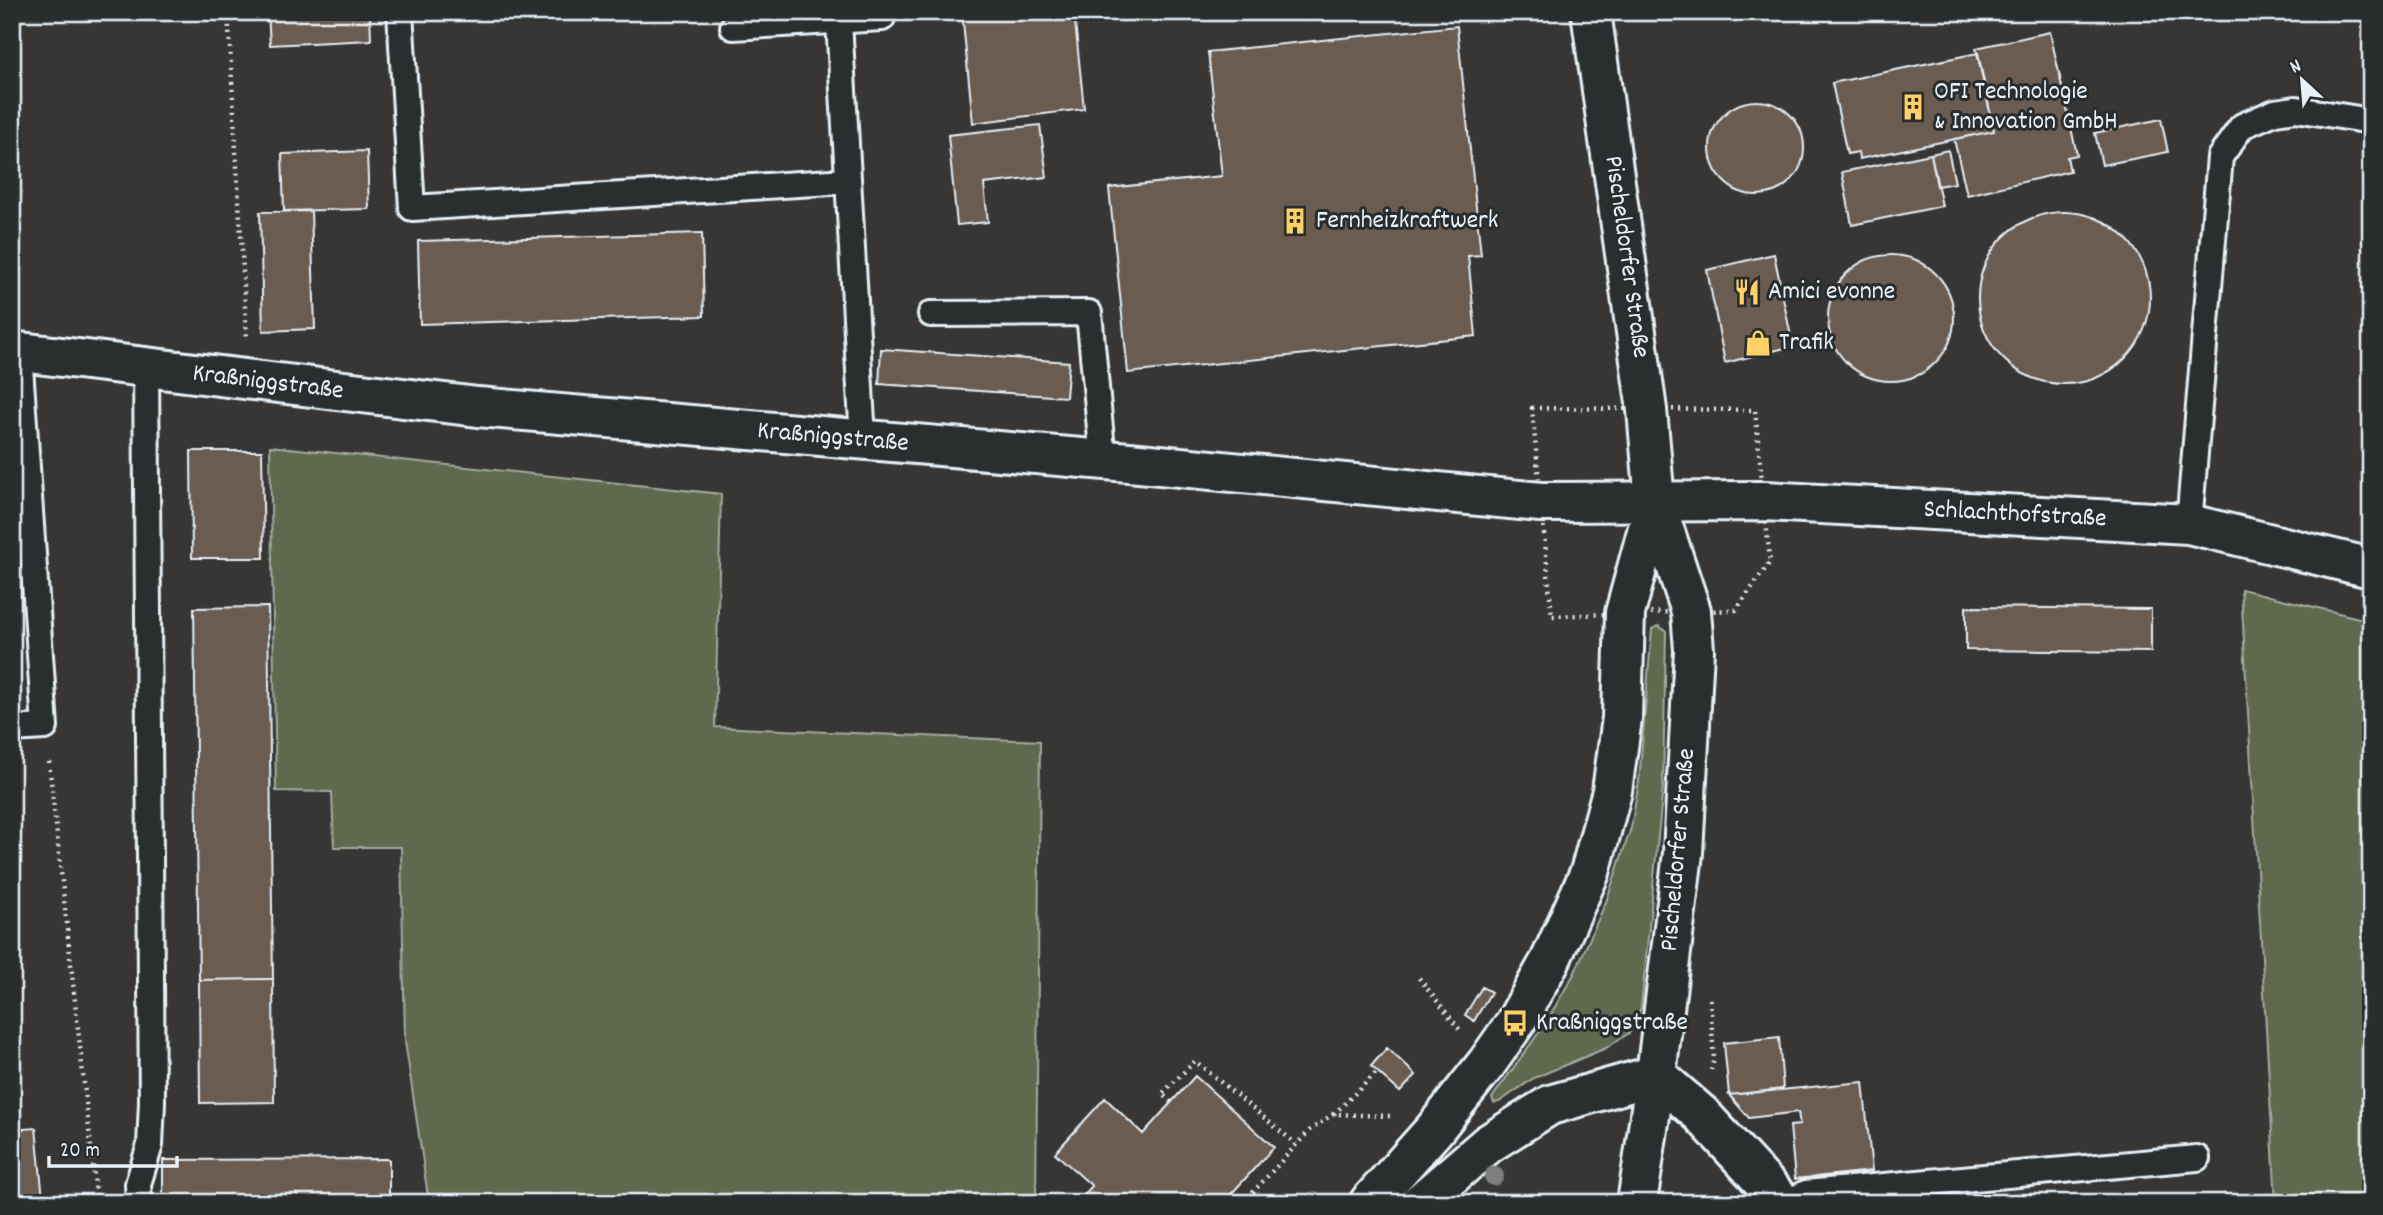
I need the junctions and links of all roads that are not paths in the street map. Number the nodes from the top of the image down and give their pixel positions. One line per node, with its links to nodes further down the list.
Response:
1 (400, 12): 7 (lane)
2 (881, 12): 4 (lane)
3 (1591, 12): 13 (street, Pischeldorfer Straße)
4 (839, 21): 5 (lane); 7 (lane)
5 (733, 27)
6 (2371, 121): 14 (lane)
7 (848, 181): 11 (lane)
8 (930, 314): 12 (lane)
9 (16, 352): 10 (street, Kraßniggstraße); 16 (lane)
10 (146, 368): 11 (street, Kraßniggstraße); 19 (lane)
11 (863, 440): 12 (street, Kraßniggstraße)
12 (1103, 460): 13 (street, Kraßniggstraße)
13 (1655, 502): 14 (street, Schlachthofstraße); 17 (street, Pischeldorfer Straße); 20 (street, Pischeldorfer Straße)
14 (2189, 524): 15 (street, Schlachthofstraße)
15 (2371, 568)
16 (12, 729)
17 (1656, 1075): 21 (street); 22 (street, Pischeldorfer Straße); 23 (street)
18 (2197, 1158): 23 (lane)
19 (139, 1203)
20 (1369, 1203)
21 (1420, 1203)
22 (1637, 1203)
23 (1784, 1203)

